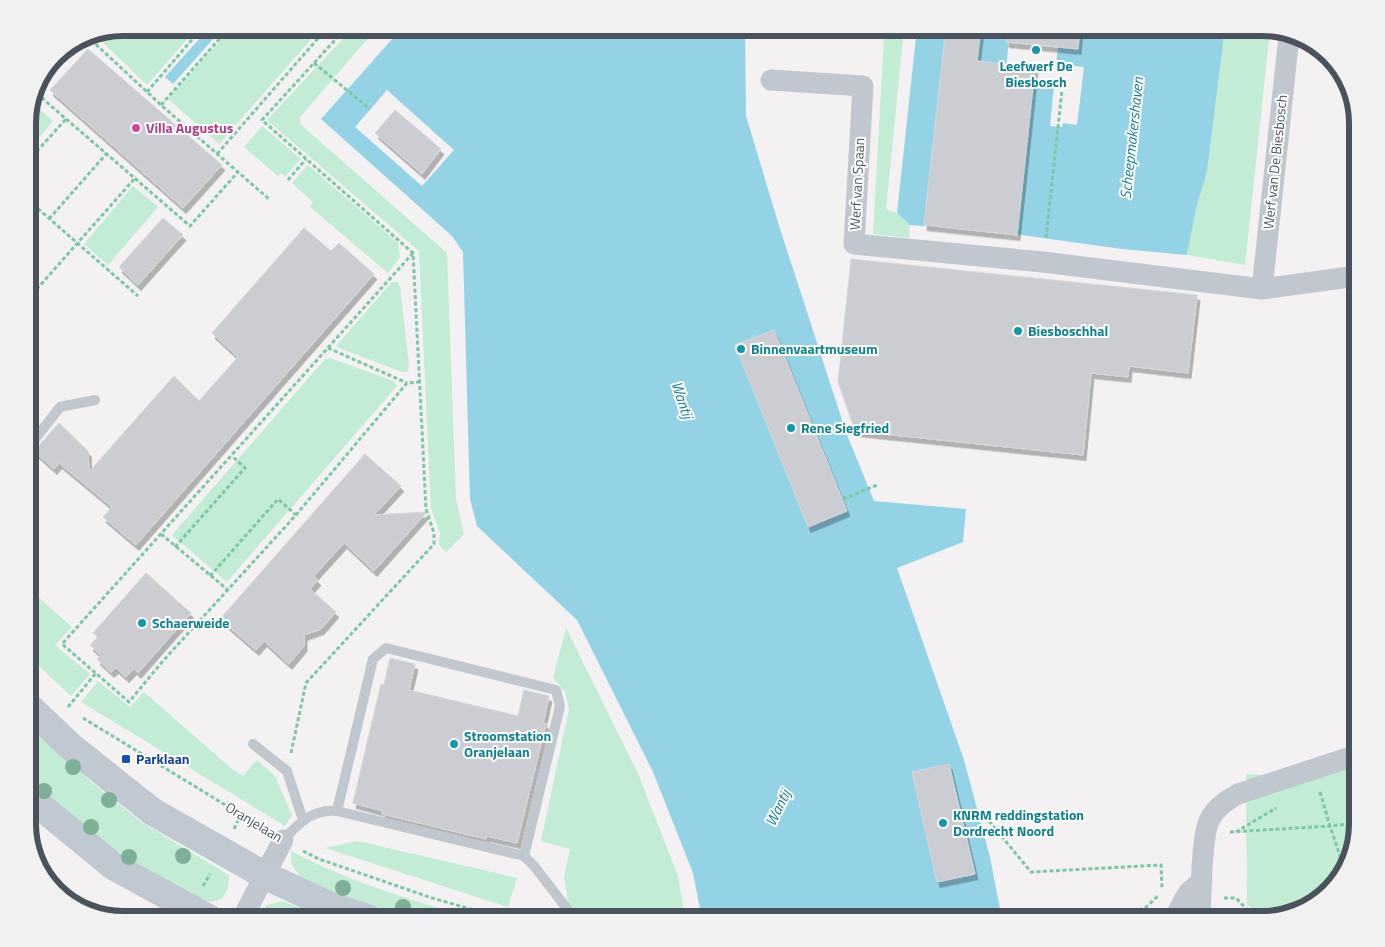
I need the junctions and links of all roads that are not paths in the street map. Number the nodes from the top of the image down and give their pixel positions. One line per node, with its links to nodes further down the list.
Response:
1 (1288, 41): 4 (street, Werf van De Biesbosch)
2 (771, 80): 4 (street, Werf van Spaan)
3 (1349, 277): 4 (street, Werf van Spaan)
4 (1262, 289)
5 (95, 400): 6 (lane)
6 (36, 438)
7 (36, 697): 15 (main road)
8 (253, 744): 12 (lane)
9 (1349, 759): 16 (street)
10 (36, 803): 17 (main road)
11 (337, 811): 12 (lane); 14 (lane); 14 (lane)
12 (303, 820): 13 (lane)
13 (283, 840): 15 (street)
14 (524, 856): 20 (lane)
15 (264, 875): 18 (street); 19 (main road)
16 (1197, 890): 21 (street); 22 (street)
17 (194, 911)
18 (246, 911)
19 (345, 911)
20 (568, 911)
21 (1181, 911)
22 (1199, 911)

